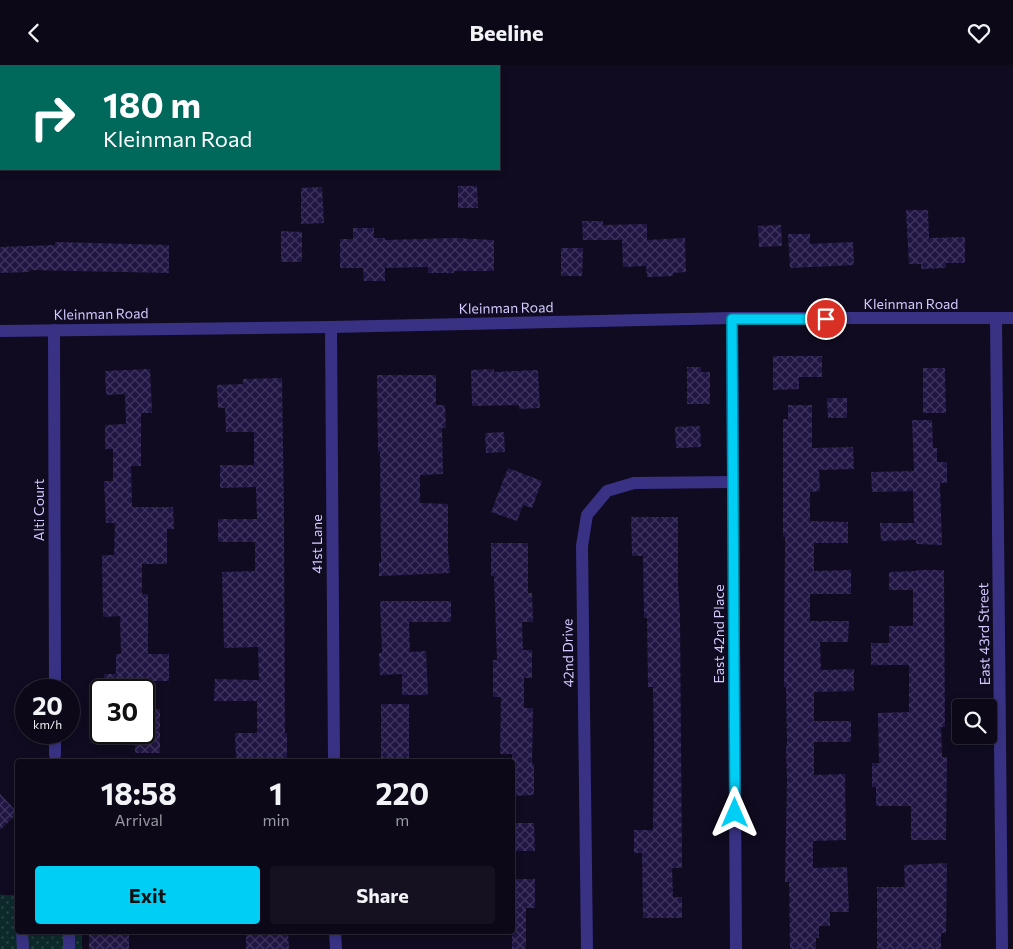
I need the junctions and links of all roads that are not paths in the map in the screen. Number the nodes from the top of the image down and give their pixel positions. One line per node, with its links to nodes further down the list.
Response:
1 (1013, 318): 3 (street, Kleinman Road)
2 (732, 319): 3 (street, Kleinman Road); 4 (street, Kleinman Road); 7 (street, East 42nd Place)
3 (996, 319): 20 (street, East 43rd Street)
4 (331, 327): 5 (street, Kleinman Road); 11 (street, 41st Lane)
5 (54, 330): 6 (street, Kleinman Road); 8 (street, Alti Court)
6 (0, 331)
7 (733, 483): 18 (street, 42nd Drive); 19 (street, East 42nd Place)
8 (55, 679)
9 (55, 744): 10 (street)
10 (55, 755)
11 (334, 759)
12 (22, 934): 15 (street)
13 (69, 934): 16 (street)
14 (335, 934): 17 (street)
15 (23, 949)
16 (69, 949)
17 (336, 949)
18 (587, 949)
19 (736, 949)
20 (1002, 949)

